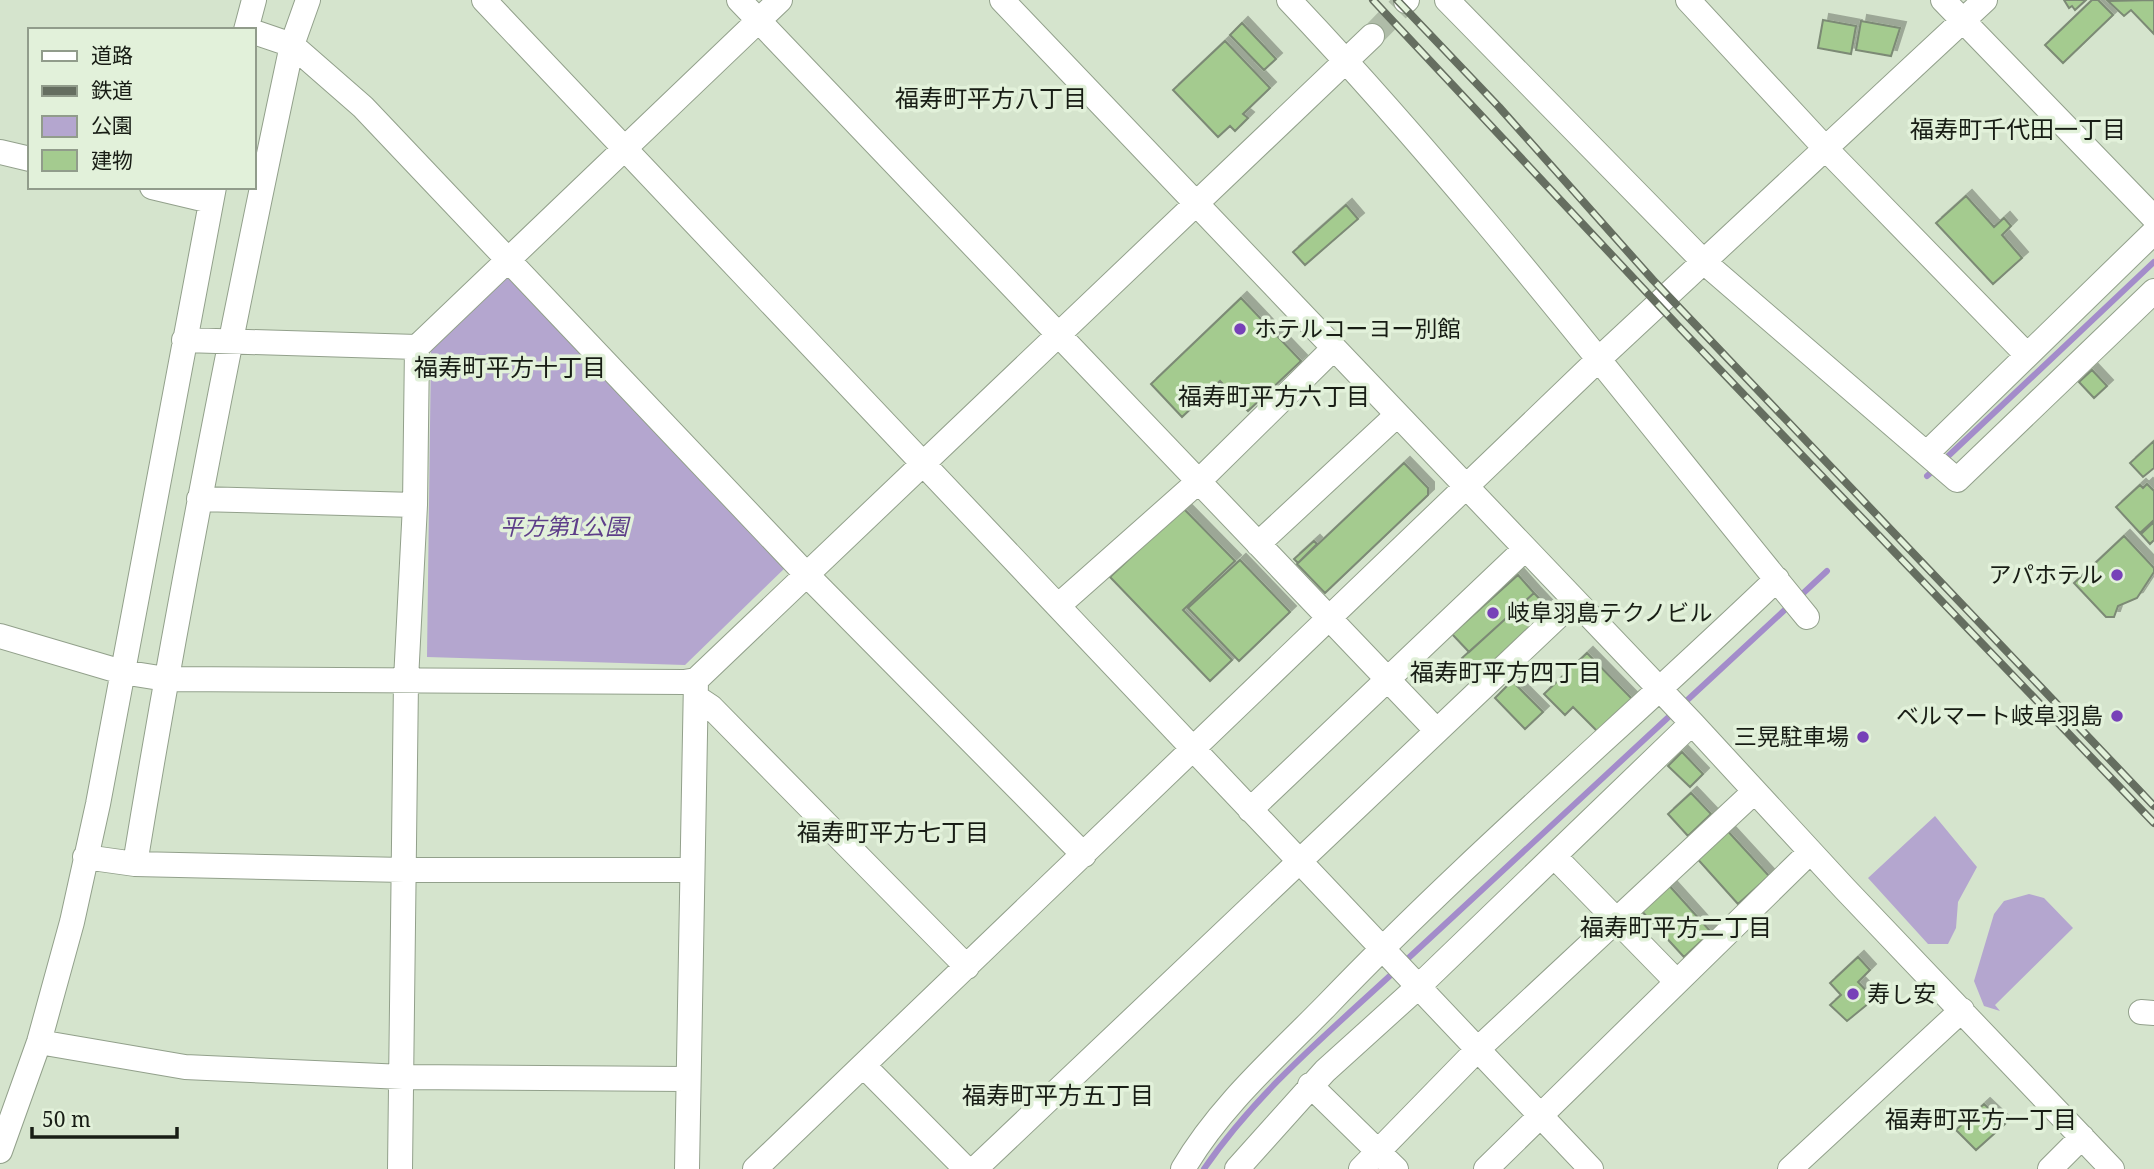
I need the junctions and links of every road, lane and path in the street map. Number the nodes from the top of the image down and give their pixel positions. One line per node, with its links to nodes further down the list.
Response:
1 (254, 0): 14 (street)
2 (308, 0): 17 (street)
3 (484, 0): 20 (street)
4 (738, 0): 12 (street)
5 (780, 0): 12 (street)
6 (1002, 0): 25 (street)
7 (1289, 0): 18 (street)
8 (1447, 0): 29 (street)
9 (1688, 0): 19 (street)
10 (1943, 0): 13 (street)
11 (1985, 0): 13 (street)
12 (758, 21): 20 (street); 31 (street)
13 (1963, 22): 19 (street); 26 (street)
14 (247, 28)
15 (256, 33): 17 (street)
16 (1373, 36): 18 (street)
17 (292, 45): 28 (street); 33 (street)
18 (1348, 61): 25 (street); 37 (street)
19 (1826, 149): 29 (street); 36 (street)
20 (623, 150): 28 (street); 40 (street)
21 (0, 152): 22 (street)
22 (28, 159)
23 (169, 189): 24 (street)
24 (212, 194): 32 (street)
25 (1194, 203): 31 (street); 35 (street)
26 (2154, 218)
27 (2154, 232): 36 (street)
28 (508, 260): 34 (street); 47 (street)
29 (1705, 263): 37 (street); 39 (street)
30 (2154, 291): 39 (street)
31 (1058, 334): 40 (street); 41 (street)
32 (184, 340): 33 (street); 52 (street)
33 (229, 341): 34 (street); 43 (street)
34 (417, 347): 44 (street)
35 (1333, 349): 38 (street); 41 (street)
36 (2027, 355): 39 (street)
37 (1600, 358): 42 (street); 57 (street)
38 (1397, 415): 42 (street); 45 (street)
39 (1936, 461)
40 (923, 462): 47 (street); 49 (street)
41 (1199, 481): 45 (street); 49 (street)
42 (1466, 487): 46 (street); 50 (street)
43 (199, 499): 44 (street); 53 (street)
44 (415, 505): 55 (street)
45 (1258, 544): 50 (street)
46 (1525, 549): 48 (street); 54 (street)
47 (806, 574): 56 (street); 63 (street)
48 (1574, 601): 57 (street); 58 (street)
49 (1059, 605): 59 (street)
50 (1330, 618): 54 (street); 59 (street)
51 (0, 636): 52 (street)
52 (122, 671): 53 (street); 65 (street)
53 (166, 679): 55 (street); 67 (street)
54 (1387, 679): 58 (street); 61 (street)
55 (406, 680): 56 (street); 68 (street)
56 (695, 688): 69 (street); 72 (street)
57 (1678, 708): 60 (street); 64 (street); 71 (street)
58 (1436, 730): 66 (street)
59 (1194, 750): 61 (street); 63 (street)
60 (1754, 792): 62 (street); 70 (street)
61 (1250, 810): 66 (street)
62 (1810, 852): 73 (street); 75 (street)
63 (1084, 855): 72 (street)
64 (1554, 856): 70 (street); 74 (street)
65 (85, 857): 67 (street); 76 (street)
66 (1298, 860): 71 (street); 90 (street)
67 (135, 864): 68 (street)
68 (404, 870): 69 (street); 79 (street)
69 (690, 870): 80 (street)
70 (1616, 921): 73 (street); 77 (street)
71 (1386, 953): 74 (street); 91 (street)
72 (967, 967): 78 (street)
73 (1677, 982): 82 (street)
74 (1414, 983): 77 (street); 81 (street)
75 (1962, 1010): 83 (street); 97 (street)
76 (39, 1042): 79 (street); 84 (street)
77 (1479, 1048): 82 (street); 85 (street)
78 (864, 1066): 88 (street); 89 (street)
79 (403, 1077): 80 (street); 86 (street)
80 (686, 1079): 87 (street)
81 (1310, 1086): 85 (street); 92 (street)
82 (1541, 1116): 95 (street); 96 (street)
83 (2082, 1137): 98 (street); 99 (street)
84 (0, 1150)
85 (1377, 1150): 93 (street); 94 (street)
86 (400, 1169)
87 (687, 1169)
88 (755, 1169)
89 (967, 1169)
90 (975, 1169)
91 (1183, 1169)
92 (1237, 1169)
93 (1361, 1169)
94 (1396, 1169)
95 (1486, 1169)
96 (1591, 1169)
97 (1790, 1169)
98 (2050, 1169)
99 (2112, 1169)

